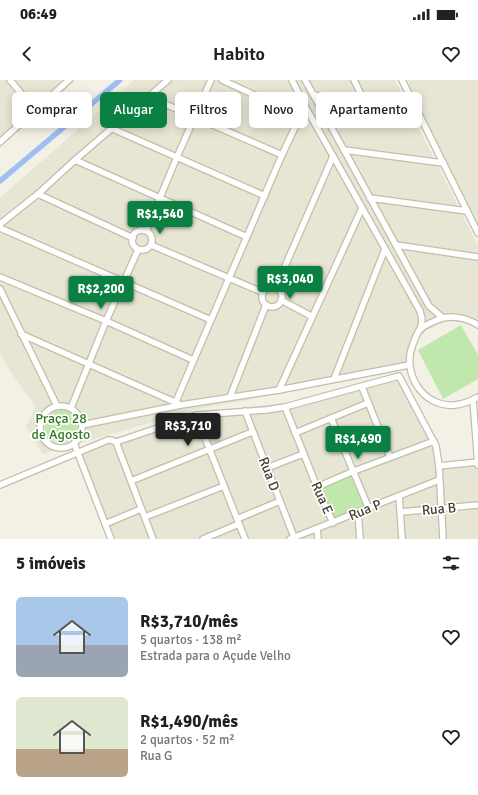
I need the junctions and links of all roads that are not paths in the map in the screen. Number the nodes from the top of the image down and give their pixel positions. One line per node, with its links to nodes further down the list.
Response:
1 (10, 80): 10 (street)
2 (69, 80): 11 (street)
3 (168, 80): 12 (street)
4 (211, 80): 13 (street)
5 (222, 80): 14 (street)
6 (292, 80): 15 (street)
7 (305, 80): 18 (street)
8 (354, 80): 16 (street)
9 (402, 80): 17 (street)
10 (20, 92)
11 (55, 92)
12 (155, 92)
13 (206, 92)
14 (249, 92)
15 (298, 92)
16 (360, 92)
17 (408, 92)
18 (314, 95): 27 (street)
19 (308, 111): 29 (street)
20 (422, 122): 32 (street)
21 (15, 128): 26 (street)
22 (113, 128): 30 (street); 31 (street)
23 (190, 128): 30 (street)
24 (222, 128): 28 (street)
25 (294, 128): 28 (street)
26 (0, 142)
27 (344, 150): 32 (street); 35 (street)
28 (282, 155): 34 (street)
29 (333, 156): 37 (street); 53 (street)
30 (177, 157): 34 (street); 36 (street)
31 (75, 160): 33 (street); 36 (street)
32 (443, 163): 38 (street)
33 (38, 194): 39 (street); 44 (street)
34 (265, 196): 43 (street)
35 (370, 198): 38 (street); 46 (street)
36 (159, 199): 41 (street); 43 (street)
37 (362, 208): 47 (street); 58 (street)
38 (467, 211): 42 (street)
39 (0, 224)
40 (0, 228): 52 (street)
41 (146, 231): 44 (street); 45 (street)
42 (478, 234)
43 (247, 237): 51 (street)
44 (132, 238): 48 (street)
45 (151, 245): 48 (street); 51 (street)
46 (396, 245): 49 (street); 59 (street)
47 (385, 249): 63 (street); 68 (street)
48 (138, 250): 52 (street)
49 (478, 257)
50 (0, 277): 61 (street)
51 (229, 278): 55 (street); 60 (street)
52 (124, 281): 60 (street); 61 (street)
53 (276, 287): 55 (street); 56 (street)
54 (0, 289): 64 (street)
55 (262, 292): 57 (street)
56 (281, 300): 57 (street); 58 (street)
57 (266, 305): 71 (street)
58 (311, 316): 70 (street)
59 (442, 317): 62 (street); 63 (street)
60 (211, 320): 65 (street)
61 (106, 321): 65 (street); 66 (street)
62 (478, 325)
63 (421, 329): 67 (street)
64 (21, 334): 66 (street); 75 (street)
65 (193, 360): 74 (street)
66 (88, 364): 74 (street); 77 (street)
67 (409, 364): 68 (street); 72 (street)
68 (334, 380): 70 (street)
69 (362, 387): 73 (street); 76 (street); 84 (street)
70 (279, 390): 71 (street)
71 (230, 397): 74 (street)
72 (476, 398): 91 (street)
73 (368, 403): 80 (street); 90 (street)
74 (177, 405): 81 (street)
75 (57, 406): 77 (street); 86 (street)
76 (285, 407): 78 (street); 83 (street, Rua E)
77 (70, 408): 81 (street)
78 (245, 412): 79 (street); 82 (street, Rua D)
79 (196, 415): 85 (street); 87 (street)
80 (330, 418): 83 (street); 95 (street)
81 (82, 425): 86 (street)
82 (252, 432): 87 (street); 94 (street, Rua D)
83 (295, 433): 89 (street, Rua E)
84 (434, 441): 90 (street); 92 (street)
85 (116, 442): 88 (street); 97 (street)
86 (74, 443): 88 (street)
87 (208, 448): 97 (street); 99 (street)
88 (78, 452): 98 (street); 112 (street)
89 (303, 454): 94 (street); 100 (street, Rua E)
90 (390, 457): 95 (street)
91 (478, 462): 92 (street); 93 (street)
92 (439, 466): 96 (street)
93 (478, 466)
94 (267, 468): 102 (street, Rua D)
95 (354, 471): 100 (street); 104 (street)
96 (439, 480): 101 (street, Rua P); 106 (street)
97 (130, 481): 105 (street)
98 (0, 485)
99 (224, 486): 109 (street); 110 (street)
100 (316, 487): 111 (street, Rua E)
101 (399, 496): 104 (street, Rua P); 107 (street)
102 (280, 501): 110 (street); 114 (street, Rua D)
103 (478, 505): 106 (street, Rua B)
104 (369, 508): 108 (street, Rua P)
105 (141, 509): 109 (street); 112 (street)
106 (440, 509): 107 (street, Rua B); 122 (street)
107 (401, 512): 121 (street)
108 (358, 513): 111 (street, Rua P); 120 (street)
109 (144, 517): 116 (street)
110 (238, 521): 117 (street); 118 (street)
111 (333, 523): 113 (street, Rua P)
112 (105, 524): 115 (street)
113 (317, 529): 114 (street, Rua P); 119 (street)
114 (292, 538)
115 (112, 539)
116 (153, 539)
117 (203, 539)
118 (245, 539)
119 (318, 539)
120 (360, 539)
121 (402, 539)
122 (443, 539)

